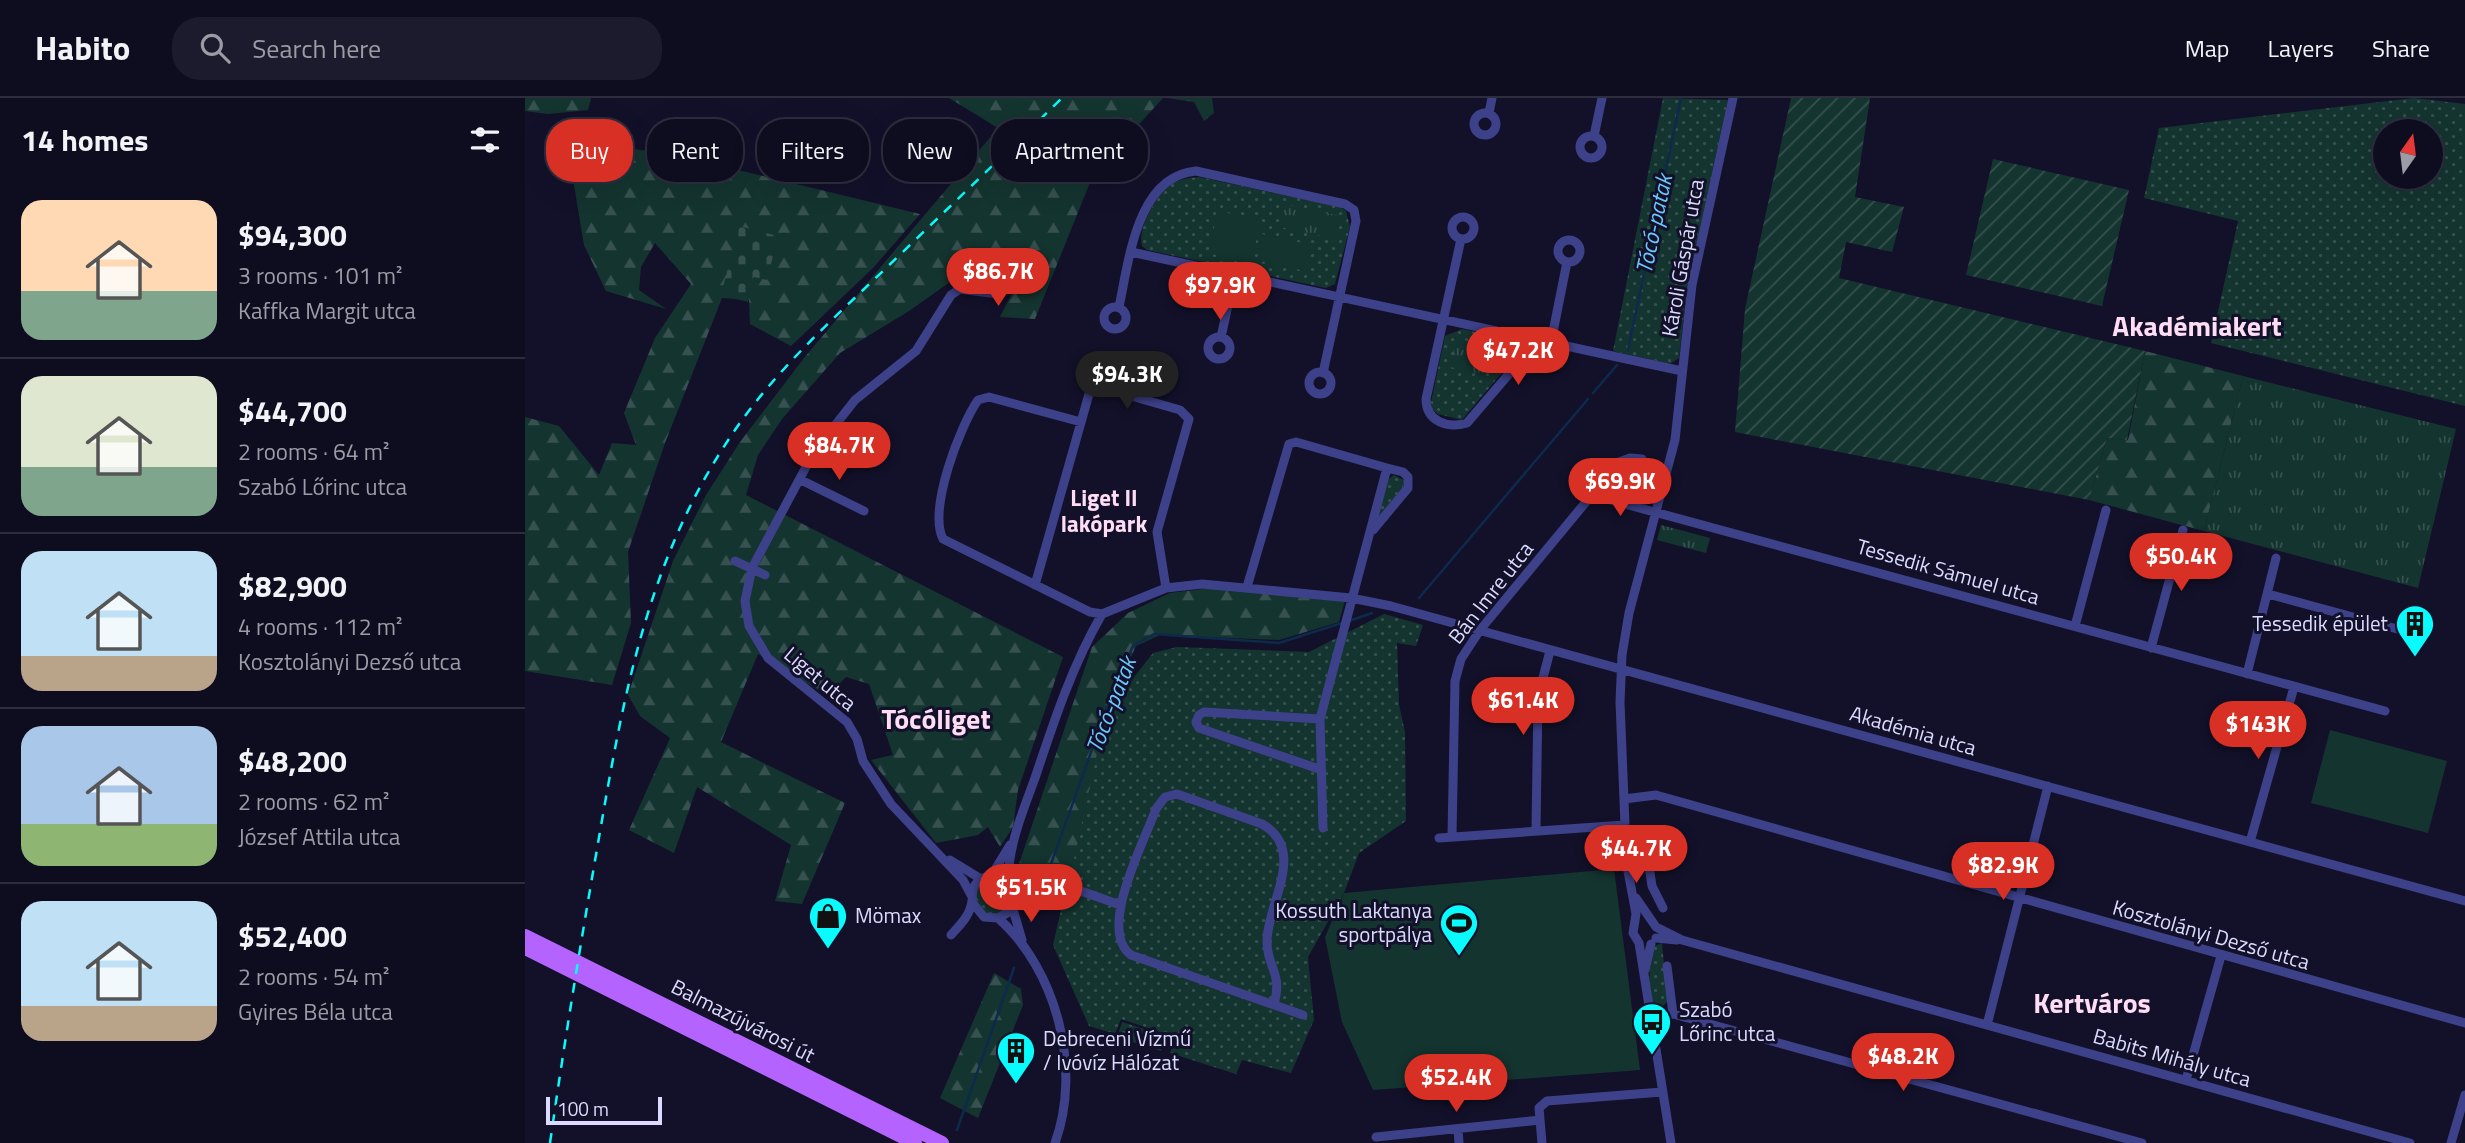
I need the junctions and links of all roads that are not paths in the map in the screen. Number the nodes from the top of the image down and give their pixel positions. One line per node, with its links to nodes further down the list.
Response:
1 (1492, 98): 4 (street)
2 (1602, 98): 5 (street)
3 (1733, 98): 17 (street, Károli Gáspár utca)
4 (1489, 113)
5 (1594, 136)
6 (1461, 239): 13 (street)
7 (1131, 252): 9 (street); 11 (street); 12 (street)
8 (1567, 262): 16 (street)
9 (1235, 274): 11 (street); 14 (street)
10 (959, 289): 10 (street, Liget utca); 22 (street, Liget utca)
11 (1340, 297): 13 (street); 18 (street)
12 (1119, 307)
13 (1444, 319): 15 (street); 15 (street)
14 (1221, 337)
15 (1538, 340): 16 (street)
16 (1551, 342): 17 (street)
17 (1682, 371): 26 (street, Károli Gáspár utca)
18 (1324, 373)
19 (1081, 422): 33 (street); 33 (street); 35 (street)
20 (1642, 459): 23 (street, Bán Imre utca)
21 (1387, 468): 28 (street); 28 (street); 34 (street)
22 (801, 480): 25 (street); 31 (street, Liget utca)
23 (1592, 495): 26 (street, Tessedik Sámuel utca); 40 (street, Bán Imre utca)
24 (2106, 510): 39 (street)
25 (864, 511)
26 (1656, 512): 39 (street, Tessedik Sámuel utca); 44 (street)
27 (2183, 530): 42 (street)
28 (1369, 535): 37 (street)
29 (2276, 558): 36 (street)
30 (735, 561): 31 (street)
31 (752, 568): 32 (street); 60 (street, Liget utca)
32 (765, 575)
33 (1035, 585): 38 (street)
34 (1247, 587): 35 (street, Akadémia utca); 37 (street, Akadémia utca)
35 (1166, 588): 38 (street, Akadémia utca)
36 (2268, 594): 41 (street); 45 (street)
37 (1351, 598): 40 (street, Akadémia utca); 48 (street)
38 (1102, 614): 57 (street)
39 (2075, 626): 42 (street, Tessedik Sámuel utca)
40 (1480, 630): 43 (street, Akadémia utca); 55 (street, Bán Imre utca)
41 (2401, 630)
42 (2151, 648): 45 (street, Tessedik Sámuel utca)
43 (1550, 650): 44 (street, Akadémia utca); 54 (street)
44 (1621, 668): 50 (street, Akadémia utca); 51 (street)
45 (2247, 674): 46 (street, Tessedik Sámuel utca)
46 (2294, 687): 47 (street, Tessedik Sámuel utca); 59 (street)
47 (2385, 711)
48 (1320, 719): 49 (street); 49 (street)
49 (1319, 769): 53 (street)
50 (2048, 786): 59 (street, Akadémia utca); 66 (street)
51 (1624, 799): 52 (street); 66 (street, Kosztolányi Dezső utca)
52 (1625, 825): 54 (street); 58 (street)
53 (1323, 828)
54 (1536, 830): 55 (street)
55 (1452, 836): 56 (street)
56 (1439, 838)
57 (1013, 841): 61 (street); 62 (street)
58 (1626, 842): 64 (street); 70 (street)
59 (2250, 842): 67 (street, Akadémia utca)
60 (937, 852): 61 (street, Liget utca); 65 (street, Liget utca)
61 (986, 878): 62 (street); 65 (street)
62 (1010, 885): 63 (street); 68 (street)
63 (1063, 892): 68 (street); 69 (street)
64 (1633, 893): 73 (street); 74 (street)
65 (972, 899): 71 (street); 71 (street)
66 (2019, 900): 81 (street, Kosztolányi Dezső utca); 89 (street)
67 (2465, 901)
68 (1013, 904): 72 (street); 80 (street)
69 (1120, 905): 84 (street); 84 (street)
70 (1663, 908)
71 (983, 917): 72 (street)
72 (998, 918): 80 (street)
73 (1653, 924): 74 (street); 76 (street, Babits Mihály utca); 77 (street)
74 (1636, 925): 78 (street)
75 (525, 936): 97 (main road, Balmazújvárosi út)
76 (1682, 940): 77 (street, Babits Mihály utca); 89 (street, Babits Mihály utca)
77 (1653, 941): 78 (street); 83 (street)
78 (1639, 943): 83 (street)
79 (525, 948): 96 (main road, Balmazújvárosi út)
80 (1025, 948): 98 (street)
81 (2221, 956): 88 (street, Kosztolányi Dezső utca); 90 (street)
82 (1667, 966): 85 (street)
83 (1644, 975): 87 (street)
84 (1274, 1004): 86 (street)
85 (1673, 1014): 87 (street); 102 (street)
86 (1303, 1015)
87 (1649, 1016): 91 (street)
88 (2465, 1024)
89 (1987, 1025): 90 (street, Babits Mihály utca)
90 (2186, 1080): 103 (street, Babits Mihály utca)
91 (1662, 1092): 93 (street); 101 (street)
92 (2465, 1095): 104 (street)
93 (1539, 1120): 94 (street); 100 (street)
94 (1458, 1129): 95 (street); 99 (street)
95 (1376, 1136)
96 (915, 1143)
97 (942, 1143)
98 (1055, 1143)
99 (1459, 1143)
100 (1542, 1143)
101 (1671, 1143)
102 (2141, 1143)
103 (2410, 1143)
104 (2451, 1143)

